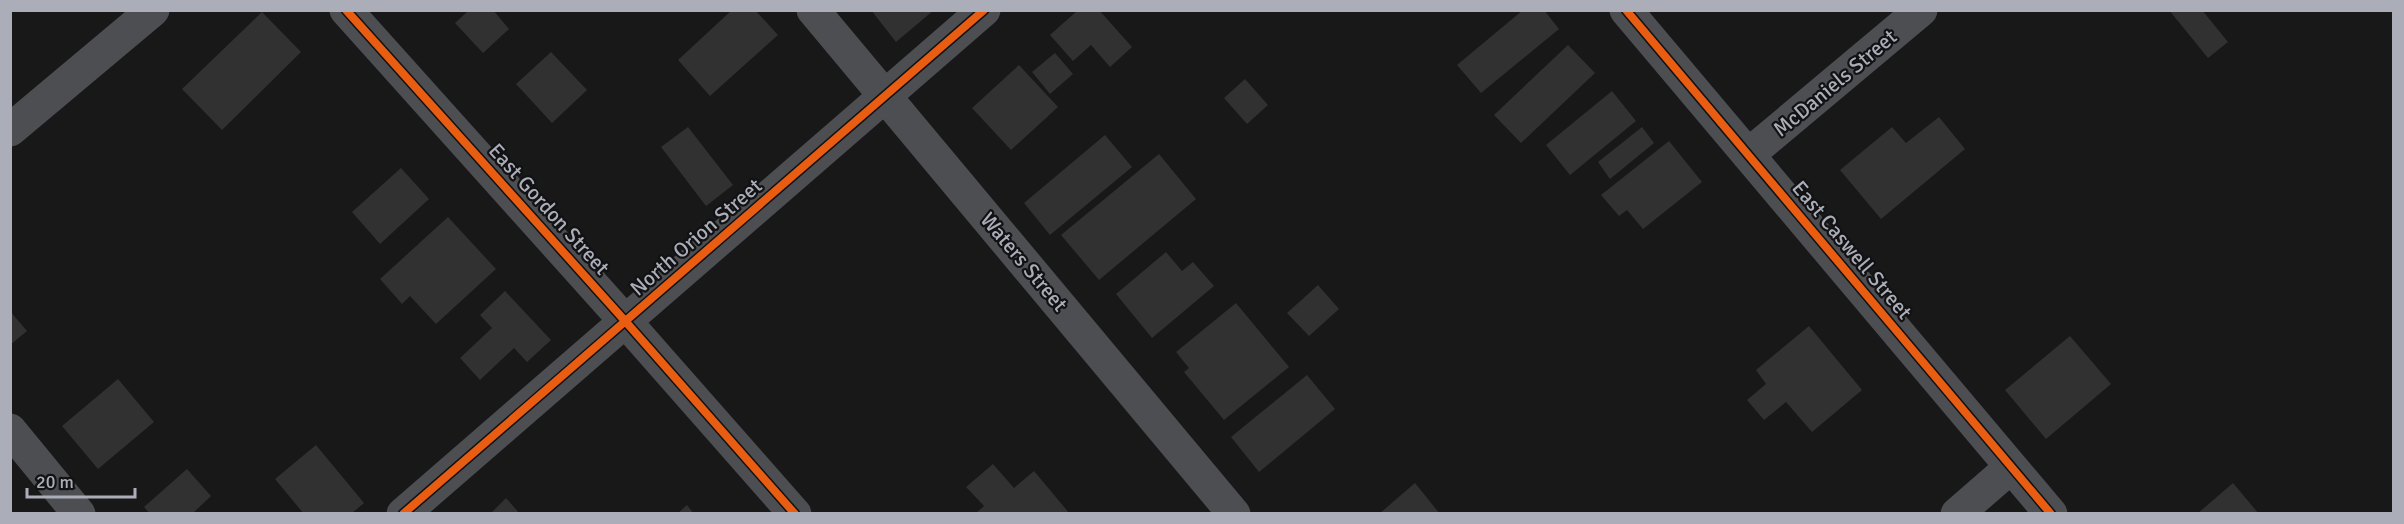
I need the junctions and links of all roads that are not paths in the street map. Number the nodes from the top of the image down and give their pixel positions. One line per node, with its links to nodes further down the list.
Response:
1 (153, 10): 8 (street)
2 (346, 10): 10 (street, East Gordon Street)
3 (813, 10): 7 (street, Waters Street)
4 (984, 10): 7 (street, North Orion Street)
5 (1626, 10): 9 (street, East Caswell Street)
6 (1921, 10): 9 (street, McDaniels Street)
7 (885, 96): 10 (street, North Orion Street); 16 (street, Waters Street)
8 (10, 130)
9 (1748, 155): 12 (street, East Caswell Street)
10 (626, 322): 14 (street, North Orion Street); 15 (street, East Gordon Street)
11 (10, 430): 13 (street)
12 (2011, 467): 17 (street); 18 (street, East Caswell Street)
13 (79, 513)
14 (403, 513)
15 (795, 513)
16 (1234, 513)
17 (1957, 513)
18 (2051, 513)

